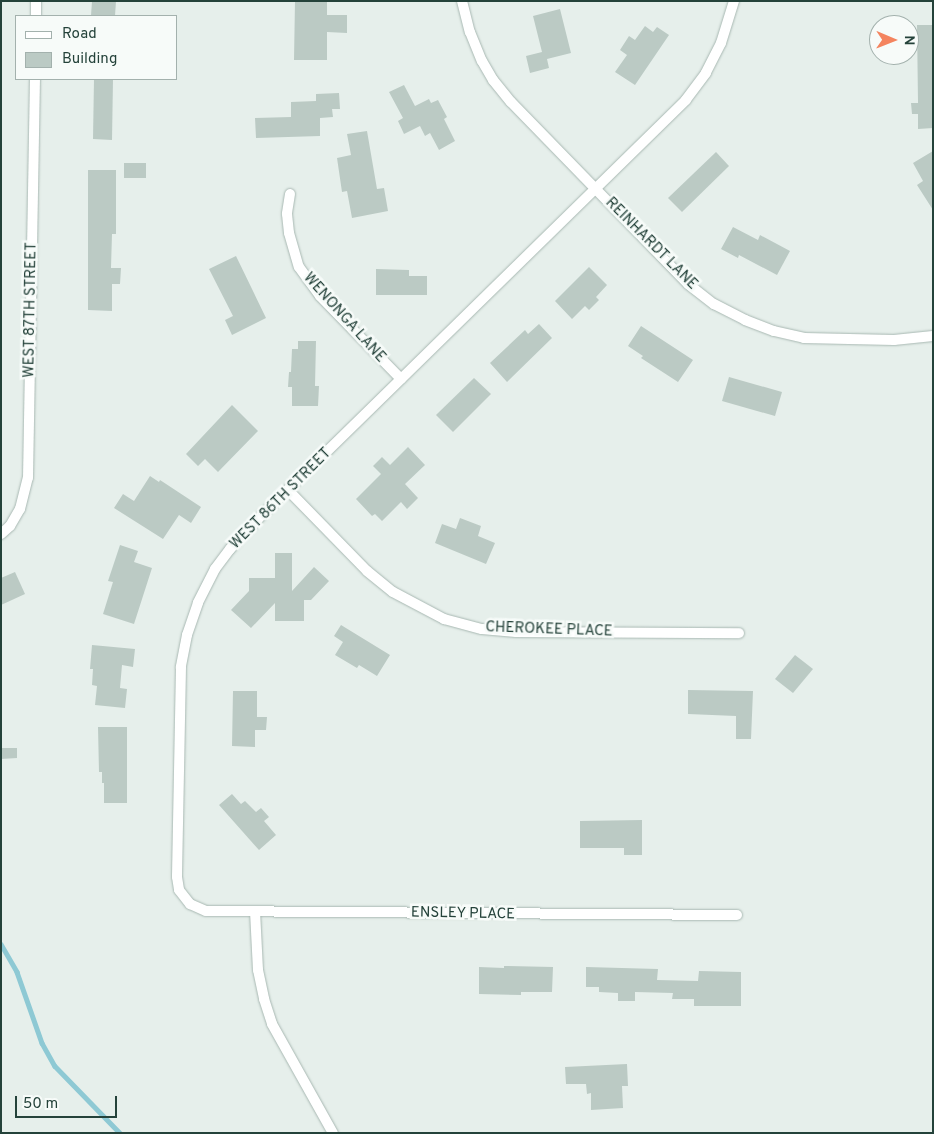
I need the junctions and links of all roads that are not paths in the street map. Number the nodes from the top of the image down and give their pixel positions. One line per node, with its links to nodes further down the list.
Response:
1 (36, 1): 4 (street)
2 (462, 1): 6 (street, REINHARDT LANE)
3 (734, 1): 6 (street, WEST 86TH STREET)
4 (36, 15)
5 (35, 80): 11 (street, WEST 87TH STREET)
6 (596, 190): 8 (street, REINHARDT LANE); 9 (street, WEST 86TH STREET)
7 (290, 194): 9 (street, WENONGA LANE)
8 (933, 336)
9 (401, 379): 10 (street, WEST 86TH STREET)
10 (288, 490): 12 (street, CHEROKEE PLACE); 13 (street, WEST 86TH STREET)
11 (1, 534)
12 (739, 633)
13 (190, 904): 14 (street, ENSLEY PLACE)
14 (255, 911): 15 (street, ENSLEY PLACE); 16 (street)
15 (737, 915)
16 (333, 1133)

